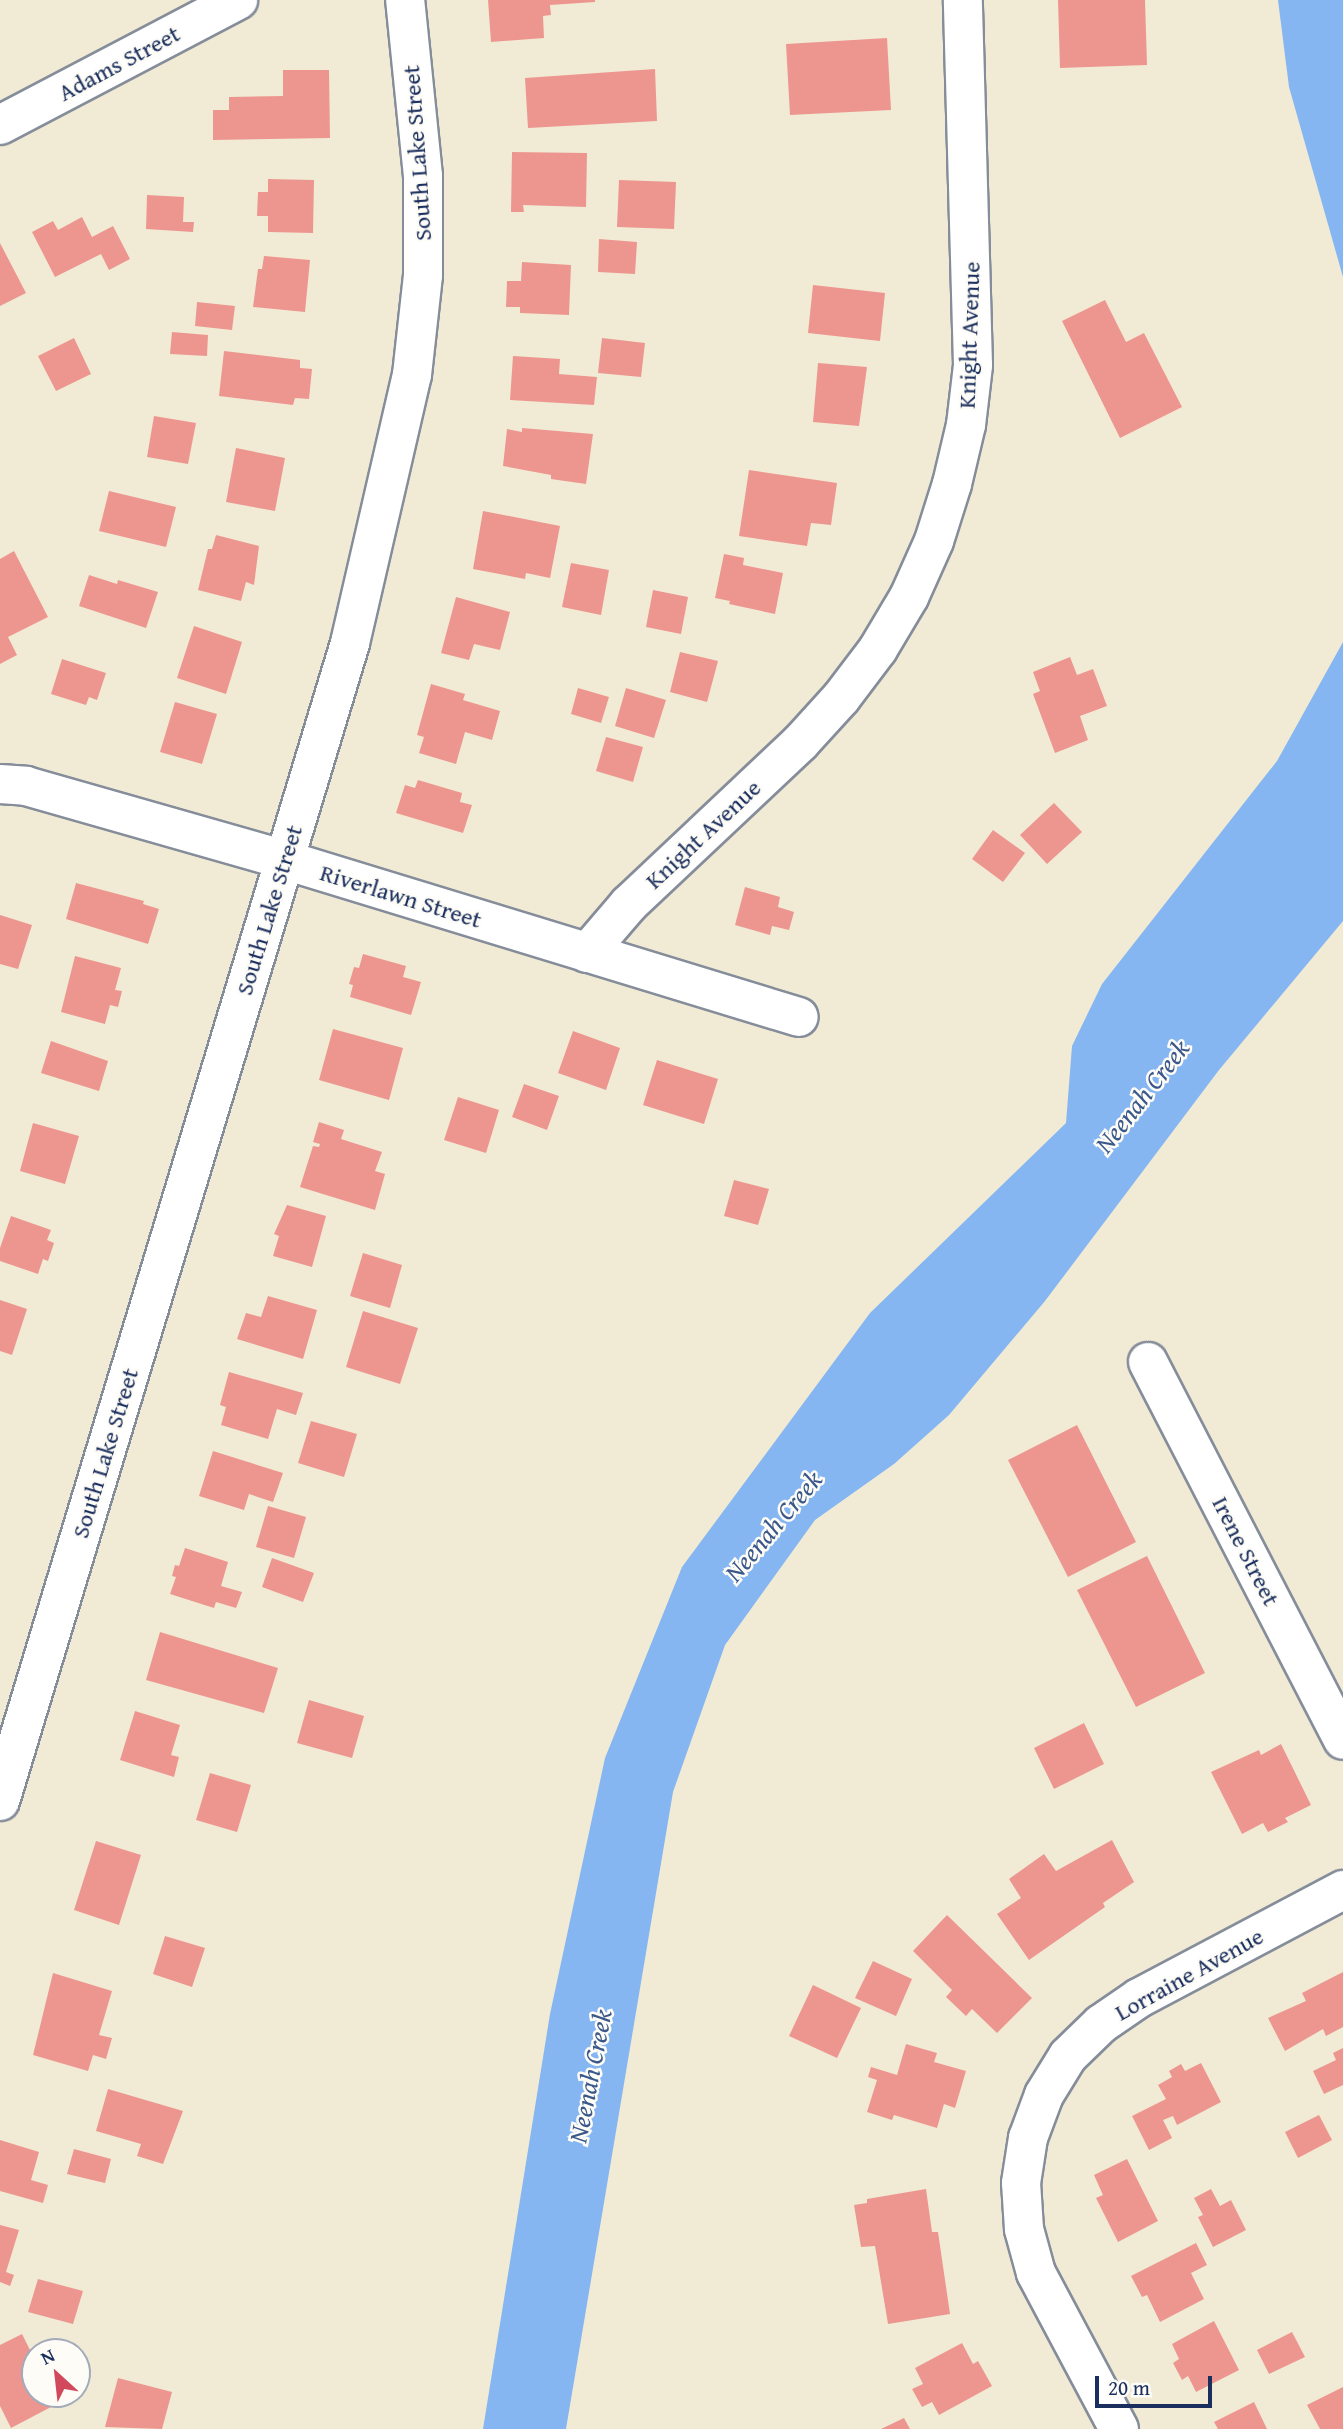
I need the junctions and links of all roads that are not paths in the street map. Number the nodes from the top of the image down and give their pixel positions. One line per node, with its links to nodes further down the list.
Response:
1 (238, 0): 4 (street, Adams Street)
2 (405, 0): 6 (street, South Lake Street)
3 (963, 0): 7 (street, Knight Avenue)
4 (0, 125)
5 (0, 784): 6 (street, Riverlawn Street)
6 (285, 860): 7 (street, Riverlawn Street); 11 (street, South Lake Street)
7 (587, 953): 8 (street, Riverlawn Street)
8 (799, 1017)
9 (1148, 1362): 10 (street, Irene Street)
10 (1343, 1740)
11 (0, 1801)
12 (1343, 1891): 13 (street, Lorraine Avenue)
13 (1119, 2429)

